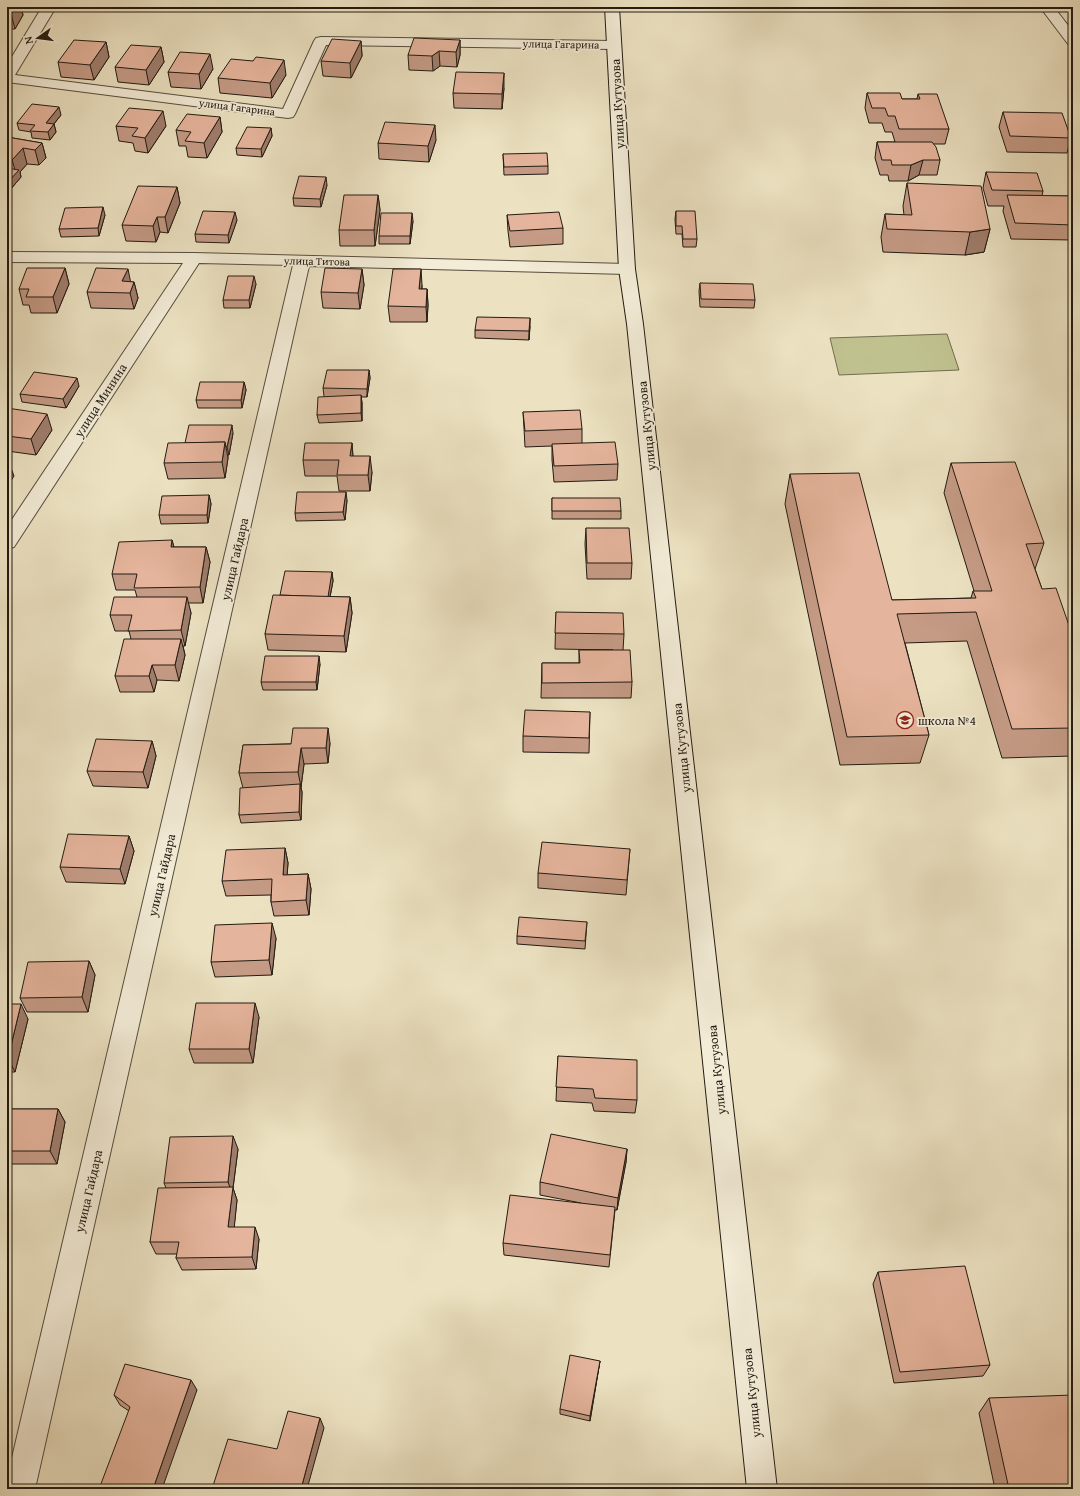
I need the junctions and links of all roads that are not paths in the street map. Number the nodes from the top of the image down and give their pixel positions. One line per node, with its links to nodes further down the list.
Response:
1 (49, 7): 6 (street)
2 (612, 7): 5 (street, улица Кутузова)
3 (1047, 7): 4 (street)
4 (1073, 41)
5 (613, 45): 6 (street, улица Гагарина); 10 (street, улица Кутузова)
6 (7, 77)
7 (7, 257): 8 (street, улица Титова)
8 (194, 258): 9 (street, улица Титова); 11 (street, улица Минина)
9 (302, 260): 10 (street, улица Титова); 12 (street, улица Гайдара)
10 (627, 269): 13 (street, улица Кутузова)
11 (7, 542)
12 (20, 1489)
13 (762, 1489)

